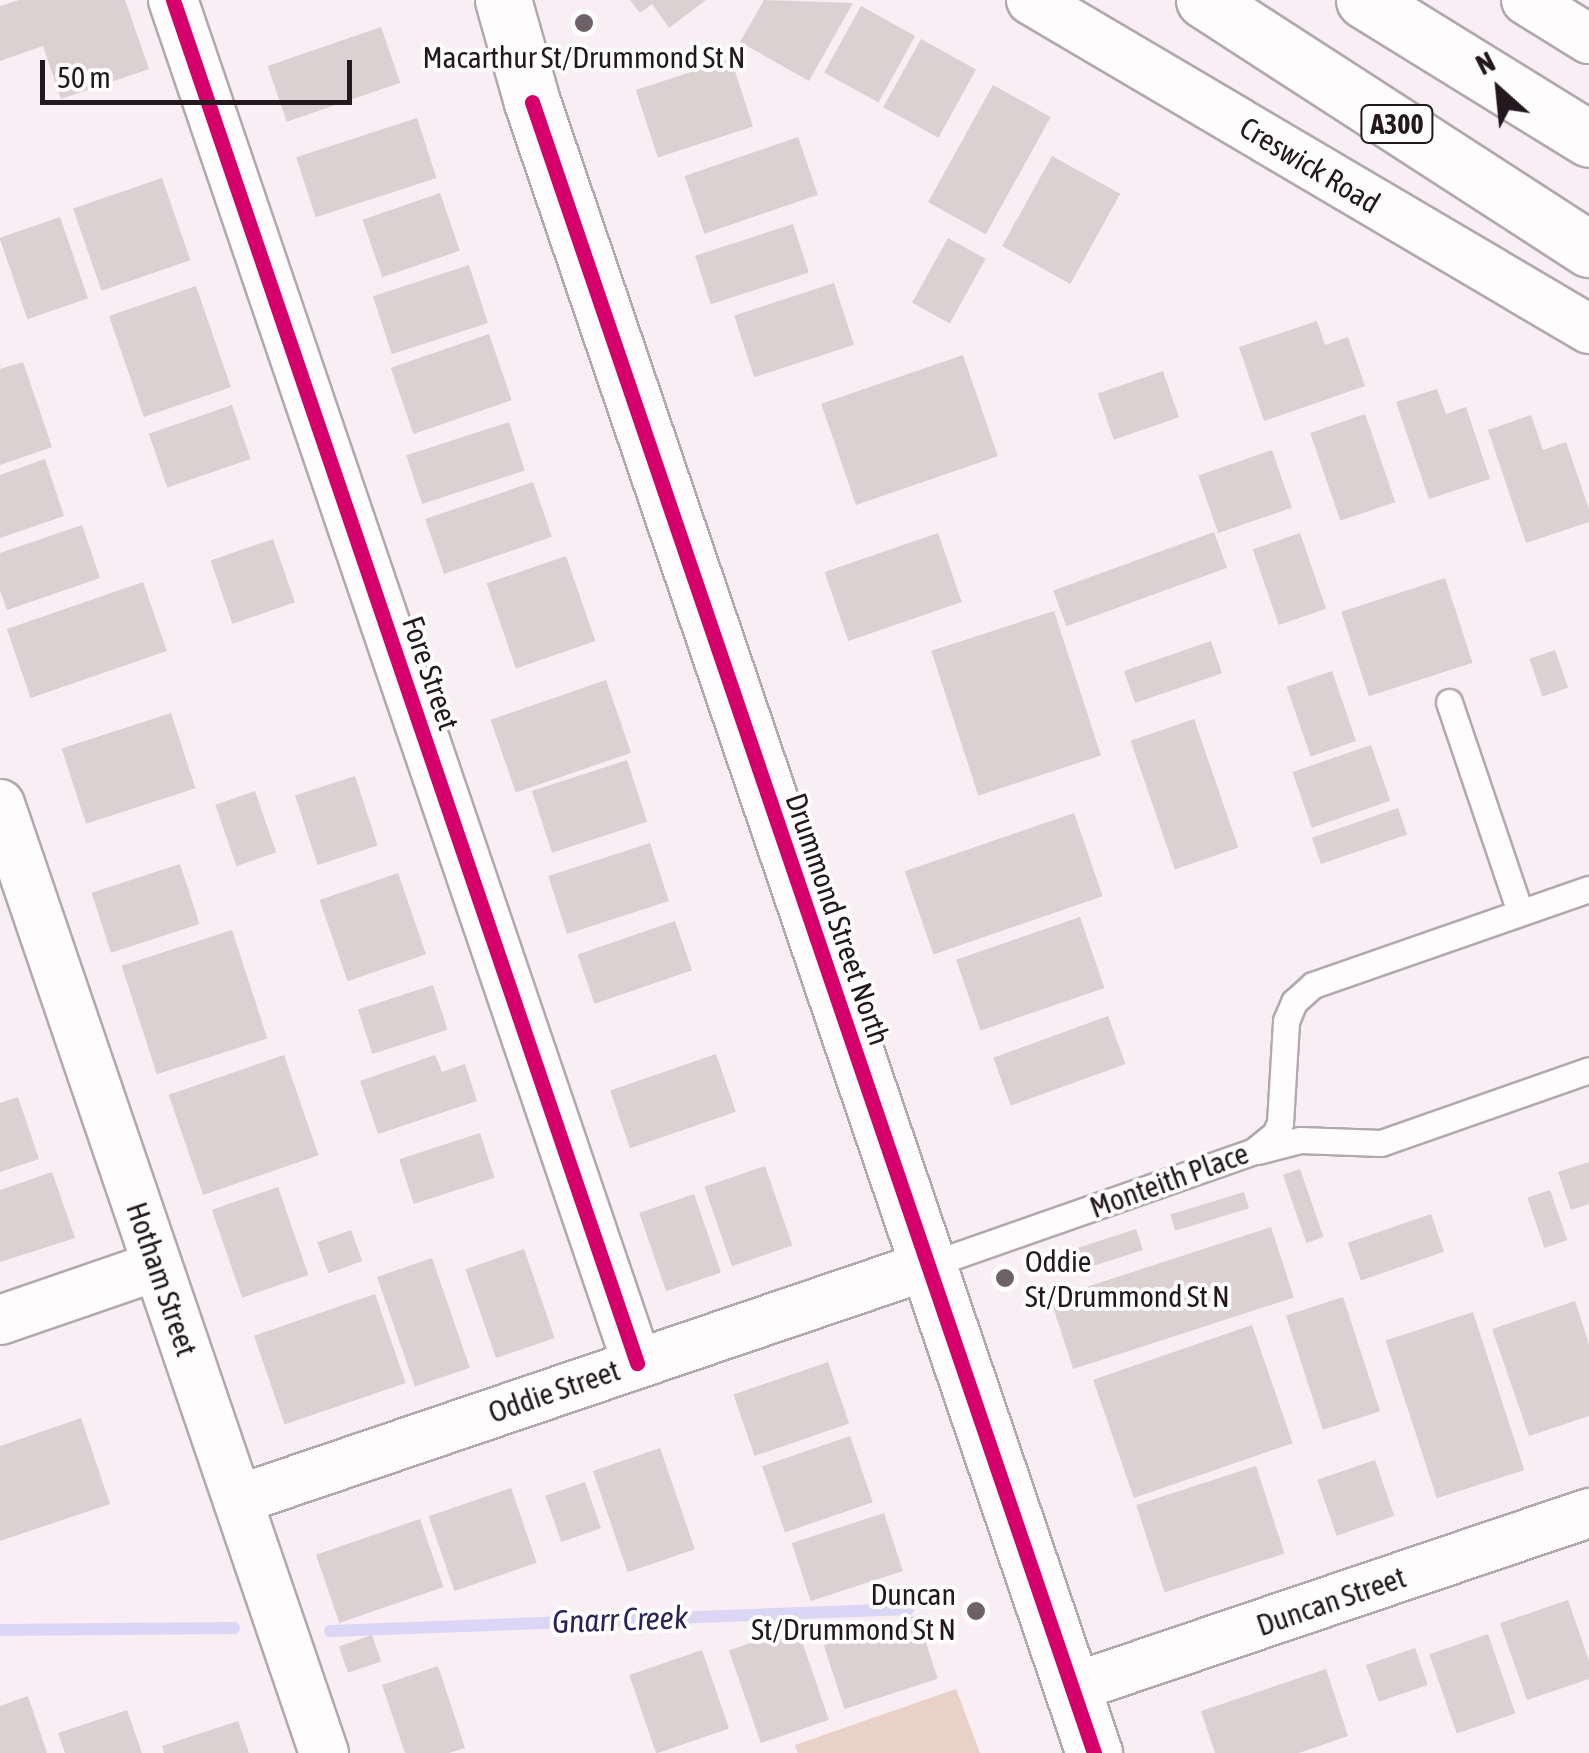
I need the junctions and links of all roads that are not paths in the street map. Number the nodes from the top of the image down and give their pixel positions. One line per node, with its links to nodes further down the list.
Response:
1 (173, 0): 22 (street, Fore Street)
2 (486, 0): 9 (main road, Drummond Street North)
3 (503, 0): 9 (main road, Drummond Street North)
4 (1031, 0): 12 (street, Creswick Road)
5 (1204, 0): 11 (main road, A300)
6 (1364, 0): 10 (main road)
7 (1526, 0): 8 (street)
8 (1589, 38)
9 (532, 102): 20 (main road, Drummond Street North)
10 (1589, 139)
11 (1589, 248)
12 (1589, 329)
13 (1449, 702): 16 (lane)
14 (0, 804): 19 (street, Hotham Street)
15 (1589, 889): 16 (lane, Monteith Place)
16 (1520, 912): 18 (lane, Monteith Place)
17 (1589, 1070): 18 (lane)
18 (1242, 1157): 20 (lane, Monteith Place)
19 (156, 1266): 21 (street); 23 (street, Hotham Street)
20 (926, 1266): 22 (street, Oddie Street); 25 (main road, Drummond Street North)
21 (0, 1320)
22 (637, 1363): 23 (street, Oddie Street)
23 (240, 1499): 26 (street, Hotham Street)
24 (1589, 1513): 25 (street, Duncan Street)
25 (1072, 1688): 27 (main road, Drummond Street North)
26 (324, 1753)
27 (1094, 1753)

